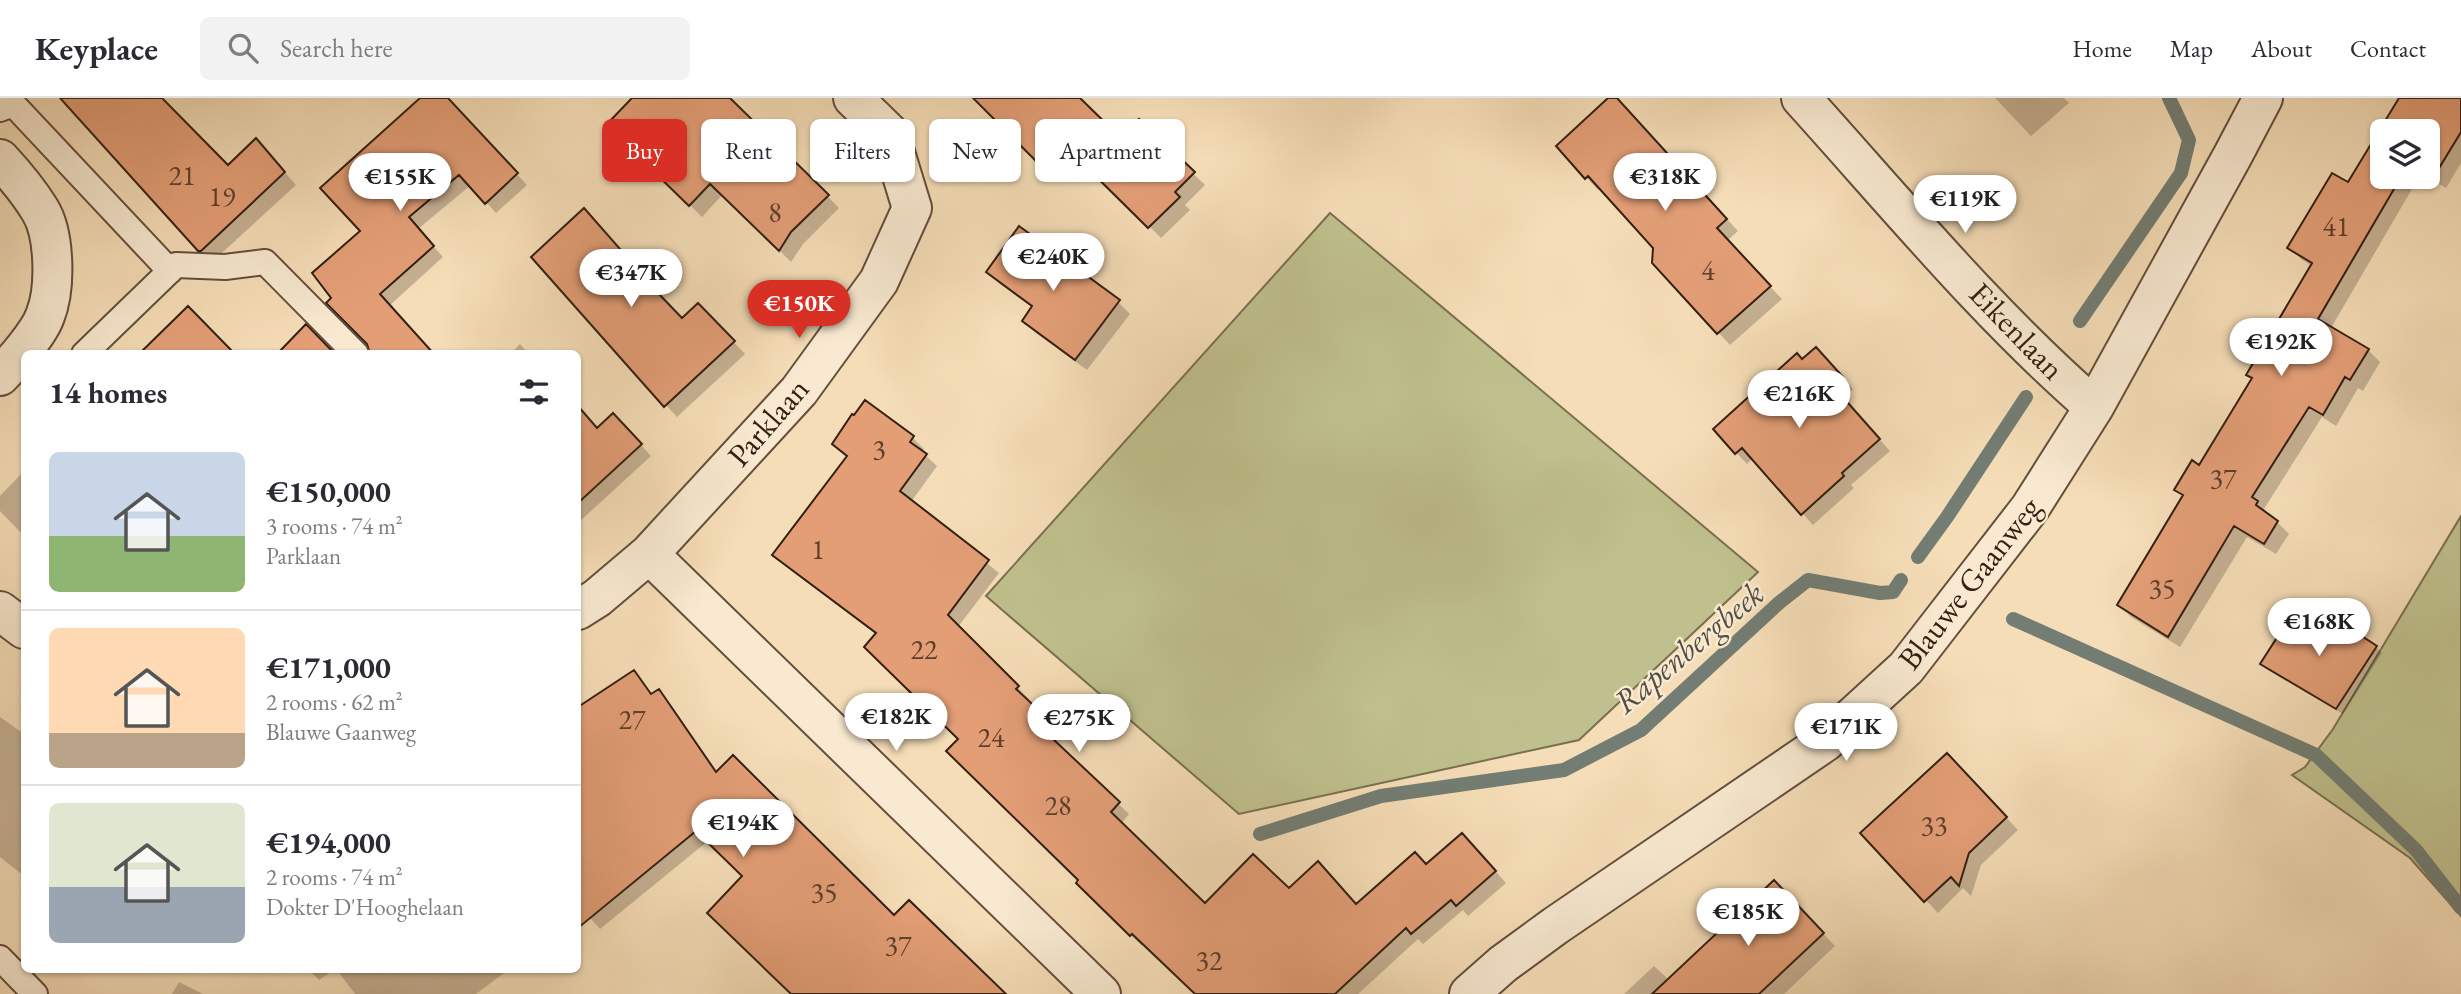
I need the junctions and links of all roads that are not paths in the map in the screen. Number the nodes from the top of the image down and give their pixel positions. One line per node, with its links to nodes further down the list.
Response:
1 (853, 98): 11 (street, Parklaan)
2 (1801, 98): 10 (street, Eikenlaan)
3 (2263, 98): 10 (street, Blauwe Gaanweg)
4 (0, 109): 6 (lane)
5 (0, 159): 7 (street)
6 (170, 271): 8 (lane); 9 (lane)
7 (24, 350)
8 (88, 350)
9 (352, 350)
10 (2094, 407): 18 (street, Blauwe Gaanweg)
11 (649, 554): 12 (street, Parklaan); 17 (street)
12 (581, 608)
13 (0, 611): 14 (street)
14 (21, 627)
15 (0, 958): 16 (lane)
16 (35, 994)
17 (1101, 994)
18 (1469, 994)

